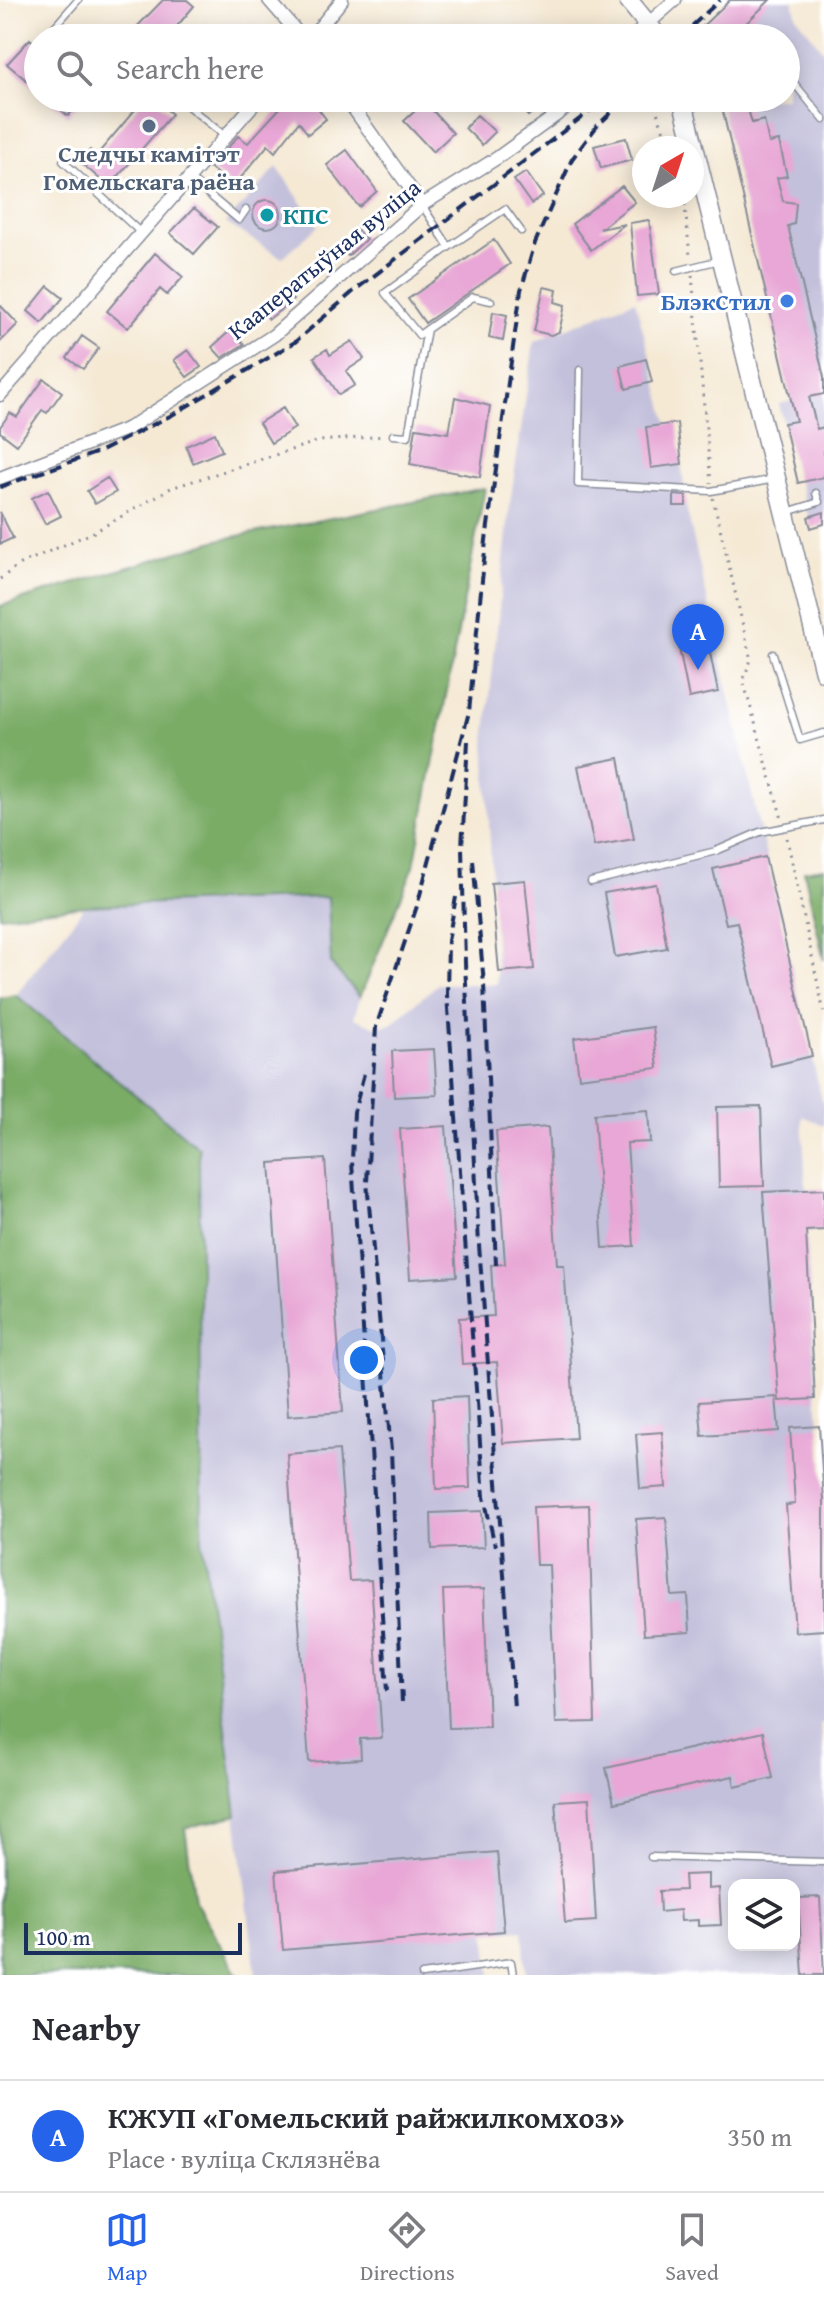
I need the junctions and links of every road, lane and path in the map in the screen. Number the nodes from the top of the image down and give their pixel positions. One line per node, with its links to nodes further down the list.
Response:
1 (78, 0): 6 (lane)
2 (269, 0): 7 (street)
3 (342, 0): 8 (street)
4 (628, 0): 9 (main road)
5 (675, 0): 10 (street)
6 (57, 24)
7 (290, 24)
8 (322, 24)
9 (647, 24)
10 (658, 24)
11 (800, 90): 18 (lane)
12 (195, 112): 19 (lane)
13 (246, 112): 19 (street)
14 (356, 112): 23 (street)
15 (561, 112): 23 (street, Кааператыўная вуліца)
16 (657, 112): 20 (path)
17 (686, 112): 29 (main road)
18 (824, 120)
19 (225, 136): 22 (street)
20 (666, 136)
21 (63, 161): 27 (lane)
22 (189, 178): 25 (lane); 27 (street)
23 (422, 205): 28 (lane); 37 (street, Кааператыўная вуліца)
24 (685, 208): 30 (path)
25 (246, 210)
26 (521, 231): 28 (lane)
27 (141, 233): 35 (street)
28 (449, 247): 33 (lane)
29 (724, 259): 30 (lane); 38 (main road)
30 (692, 266): 31 (lane); 39 (path)
31 (676, 271)
32 (491, 301): 33 (lane)
33 (427, 329): 36 (lane)
34 (580, 370): 39 (lane)
35 (0, 395)
36 (393, 435): 42 (path)
37 (0, 478)
38 (775, 479): 39 (lane); 41 (main road)
39 (711, 491): 48 (path)
40 (816, 493): 41 (lane)
41 (783, 513): 43 (main road)
42 (0, 579)
43 (817, 623): 45 (main road)
44 (773, 654): 46 (lane)
45 (823, 665)
46 (824, 733)
47 (824, 820): 48 (lane)
48 (784, 826): 49 (lane); 50 (path)
49 (591, 882)
50 (824, 1013)
51 (651, 1857): 52 (lane)
52 (824, 1862)
53 (422, 1975): 54 (lane)
54 (513, 1975)

